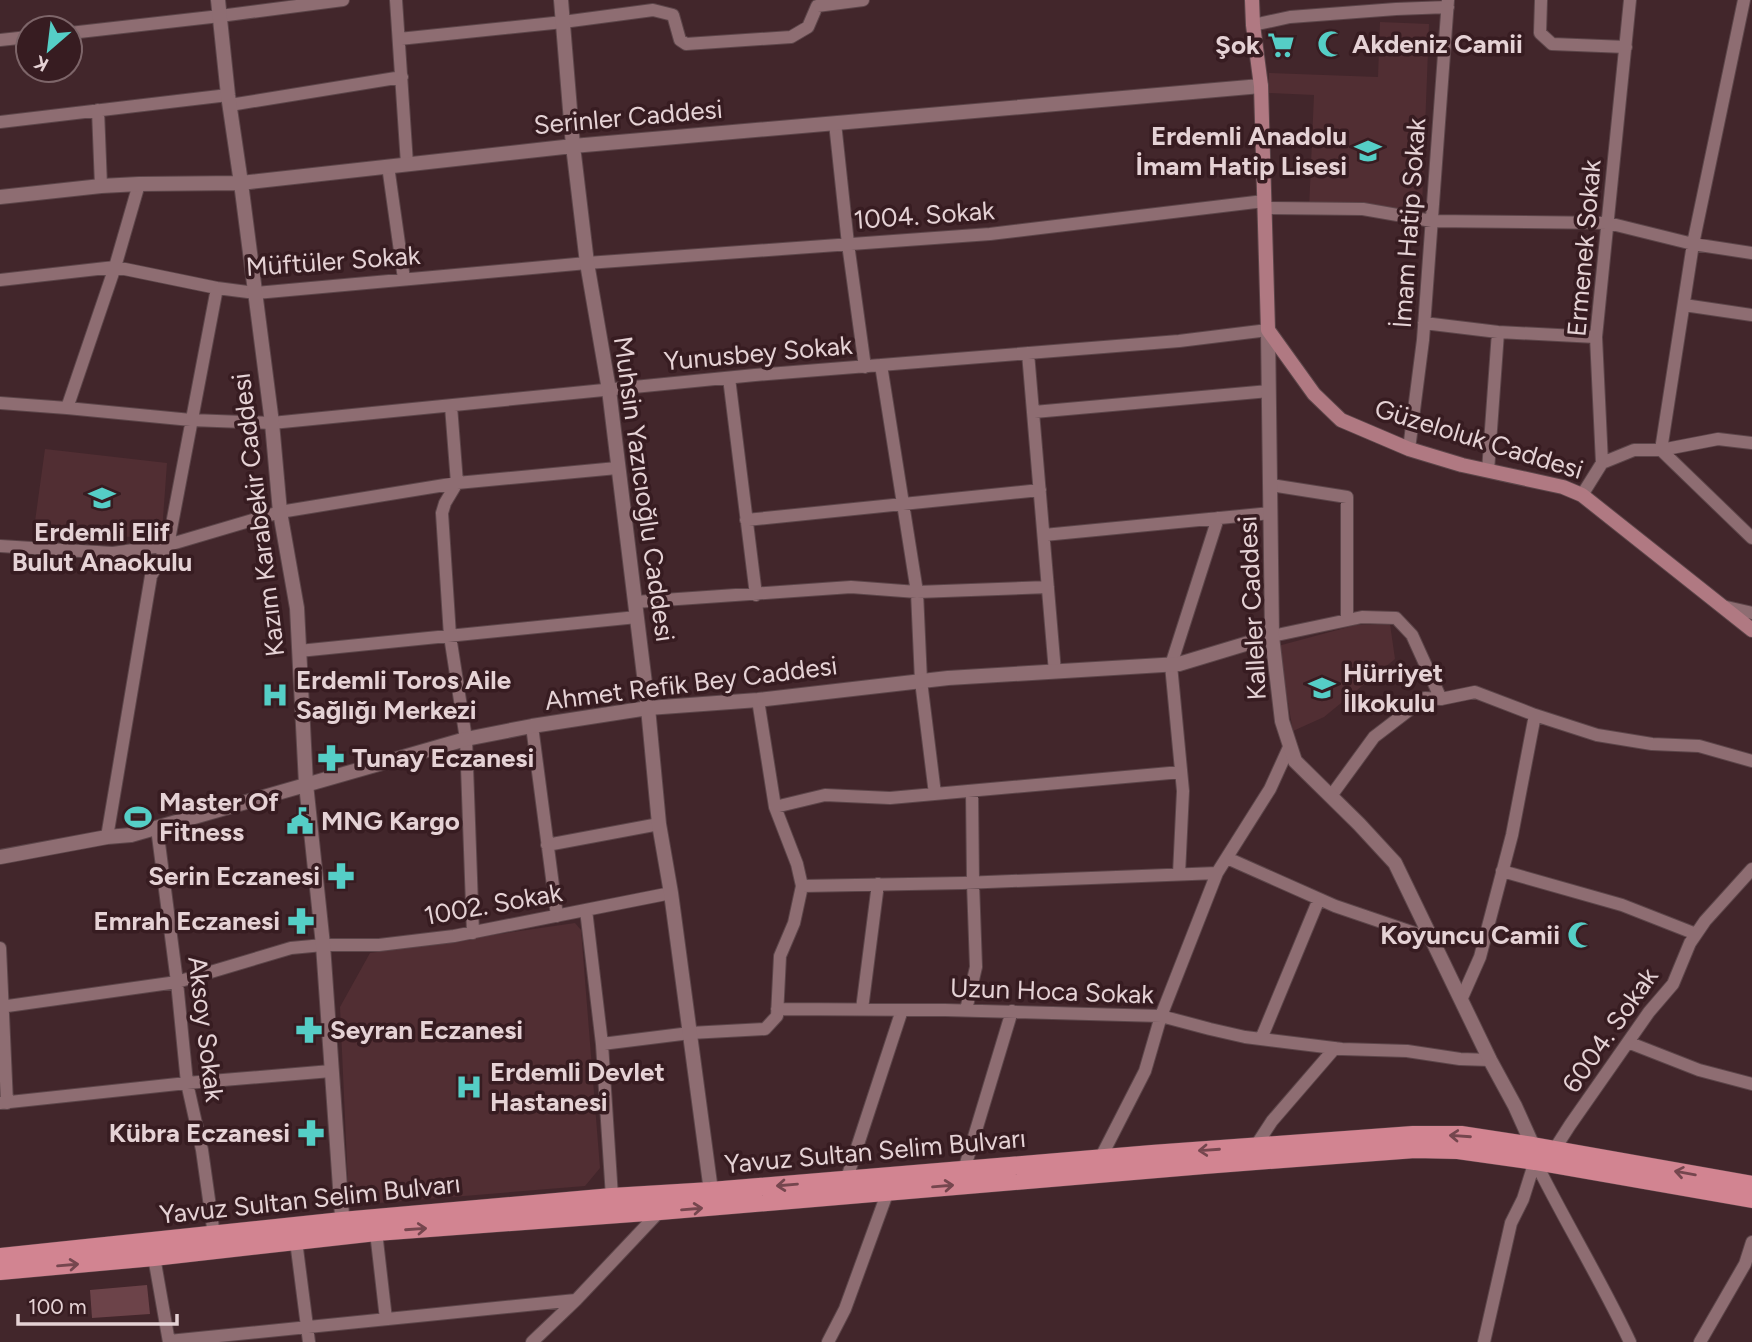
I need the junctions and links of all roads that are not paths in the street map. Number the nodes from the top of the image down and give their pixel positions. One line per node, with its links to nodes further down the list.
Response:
1 (218, 0): 13 (street, Kazım Karabekir Caddesi)
2 (343, 0): 13 (street)
3 (396, 0): 17 (street)
4 (561, 0): 14 (street, Muhsin Yazıcıoğlu Caddesi)
5 (863, 0): 10 (street)
6 (1252, 0): 15 (main road)
7 (1541, 0): 18 (street)
8 (1630, 0): 18 (street, Ermenek Sokak)
9 (1744, 0): 36 (street)
10 (817, 3): 14 (street)
11 (1448, 4): 12 (street); 33 (street, İmam Hatip Sokak)
12 (1357, 7): 15 (street)
13 (220, 16): 16 (street); 21 (street, Kazım Karabekir Caddesi)
14 (563, 22): 17 (street); 25 (street, Muhsin Yazıcıoğlu Caddesi)
15 (1253, 25): 20 (main road)
16 (84, 31)
17 (400, 39): 19 (street)
18 (1626, 47): 34 (street, Ermenek Sokak)
19 (402, 77): 21 (street); 26 (street)
20 (1261, 86): 24 (street, Serinler Caddesi); 32 (main road)
21 (229, 100): 22 (street); 28 (street, Kazım Karabekir Caddesi)
22 (98, 110): 23 (street); 30 (street)
23 (0, 122)
24 (835, 123): 25 (street, Serinler Caddesi); 35 (street)
25 (573, 146): 26 (street, Serinler Caddesi); 38 (street, Muhsin Yazıcıoğlu Caddesi)
26 (407, 164): 27 (street, Serinler Caddesi)
27 (388, 166): 28 (street, Serinler Caddesi); 40 (street)
28 (241, 183): 29 (street, Serinler Caddesi); 43 (street, Kazım Karabekir Caddesi)
29 (139, 184): 30 (street, Serinler Caddesi); 39 (street)
30 (101, 186): 31 (street, Serinler Caddesi)
31 (0, 197)
32 (1265, 205): 33 (street, 1004. Sokak); 35 (street, 1004. Sokak); 47 (main road)
33 (1432, 221): 34 (street, 1004. Sokak); 46 (street, İmam Hatip Sokak)
34 (1608, 223): 36 (street, 1004. Sokak); 49 (street, Ermenek Sokak)
35 (848, 244): 38 (street, 1004. Sokak); 52 (street)
36 (1693, 244): 37 (street, 1004. Sokak); 44 (street)
37 (1752, 253)
38 (587, 263): 40 (street, Müftüler Sokak); 54 (street, Muhsin Yazıcıoğlu Caddesi)
39 (115, 267): 41 (street, Müftüler Sokak); 42 (street, Müftüler Sokak); 58 (street)
40 (404, 279): 43 (street, Müftüler Sokak)
41 (0, 280)
42 (217, 289): 43 (street, Müftüler Sokak); 60 (street)
43 (256, 293): 61 (street, Kazım Karabekir Caddesi)
44 (1684, 306): 45 (street); 64 (street)
45 (1752, 315)
46 (1424, 323): 48 (street); 63 (street, İmam Hatip Sokak)
47 (1268, 330): 50 (street, Yunusbey Sokak); 55 (street, Kalleler Caddesi); 63 (main road, Güzeloluk Caddesi)
48 (1498, 332): 49 (street); 67 (street)
49 (1596, 337): 65 (street, Ermenek Sokak)
50 (1028, 353): 51 (street, Yunusbey Sokak); 59 (street)
51 (881, 365): 52 (street, Yunusbey Sokak); 72 (street)
52 (864, 366): 53 (street, Yunusbey Sokak)
53 (729, 378): 54 (street, Yunusbey Sokak); 76 (street)
54 (609, 390): 57 (street, Yunusbey Sokak); 66 (street, Muhsin Yazıcıoğlu Caddesi)
55 (1269, 391): 59 (street); 69 (street, Kalleler Caddesi)
56 (0, 403): 58 (street, Yunusbey Sokak)
57 (451, 406): 61 (street, Yunusbey Sokak); 68 (street)
58 (67, 408): 60 (street, Yunusbey Sokak)
59 (1034, 412): 70 (street)
60 (191, 420): 61 (street, Yunusbey Sokak); 79 (street)
61 (272, 423): 73 (street, Kazım Karabekir Caddesi)
62 (1752, 443): 64 (street)
63 (1409, 449): 67 (main road, Güzeloluk Caddesi)
64 (1661, 450): 65 (street); 78 (street)
65 (1602, 463): 71 (street)
66 (617, 468): 68 (street); 85 (street, Muhsin Yazıcıoğlu Caddesi)
67 (1488, 471): 71 (main road, Güzeloluk Caddesi)
68 (457, 483): 73 (street); 89 (street)
69 (1271, 485): 74 (street, Kalleler Caddesi); 87 (street)
70 (1040, 490): 72 (street); 77 (street)
71 (1582, 495): 84 (main road, Güzeloluk Caddesi)
72 (903, 503): 76 (street); 82 (street)
73 (280, 512): 79 (street); 91 (street, Kazım Karabekir Caddesi)
74 (1271, 513): 75 (street); 90 (street, Kalleler Caddesi)
75 (1218, 518): 77 (street); 92 (street)
76 (746, 520): 83 (street)
77 (1044, 535): 81 (street)
78 (1752, 538)
79 (168, 545): 80 (street); 111 (street)
80 (0, 546)
81 (1048, 587): 82 (street); 93 (street)
82 (918, 592): 83 (street); 94 (street)
83 (755, 594): 85 (street)
84 (1720, 606): 86 (street); 88 (main road, Güzeloluk Caddesi)
85 (636, 610): 89 (street); 97 (street, Muhsin Yazıcıoğlu Caddesi)
86 (1752, 613)
87 (1347, 620): 90 (street); 95 (street)
88 (1752, 630)
89 (450, 636): 91 (street); 100 (street)
90 (1272, 636): 92 (street, Ahmet Refik Bey Caddesi); 101 (street, Kalleler Caddesi)
91 (299, 651): 104 (street, Kazım Karabekir Caddesi)
92 (1171, 664): 93 (street, Ahmet Refik Bey Caddesi); 103 (street)
93 (1055, 672): 94 (street, Ahmet Refik Bey Caddesi)
94 (921, 681): 96 (street, Ahmet Refik Bey Caddesi); 106 (street)
95 (1441, 699): 98 (street); 107 (street)
96 (758, 700): 97 (street, Ahmet Refik Bey Caddesi); 108 (street)
97 (648, 708): 99 (street, Ahmet Refik Bey Caddesi); 109 (street, Muhsin Yazıcıoğlu Caddesi)
98 (1535, 715): 102 (street); 116 (street)
99 (532, 726): 100 (street, Ahmet Refik Bey Caddesi); 112 (street)
100 (466, 739): 104 (street, Ahmet Refik Bey Caddesi); 126 (street)
101 (1290, 745): 107 (street, Kalleler Caddesi); 114 (street)
102 (1752, 761)
103 (1181, 772): 105 (street); 118 (street)
104 (306, 784): 110 (street, Ahmet Refik Bey Caddesi); 129 (street, Kazım Karabekir Caddesi)
105 (972, 791): 106 (street); 119 (street)
106 (935, 794): 108 (street)
107 (1331, 796): 128 (street, Kalleler Caddesi)
108 (775, 807): 121 (street)
109 (659, 824): 112 (street); 122 (street, Muhsin Yazıcıoğlu Caddesi)
110 (157, 828): 111 (street, Ahmet Refik Bey Caddesi); 131 (street, Aksoy Sokak)
111 (107, 837): 113 (street, Ahmet Refik Bey Caddesi)
112 (547, 845): 125 (street)
113 (0, 856)
114 (1227, 858): 117 (street); 123 (street)
115 (1752, 869): 127 (street, 6004. Sokak)
116 (1502, 871): 127 (street); 132 (street)
117 (1217, 873): 118 (street); 139 (street)
118 (1179, 874): 119 (street)
119 (973, 883): 120 (street); 137 (street)
120 (878, 884): 121 (street); 135 (street)
121 (802, 886): 134 (street)
122 (671, 893): 124 (street, 1002. Sokak); 140 (street, Muhsin Yazıcıoğlu Caddesi)
123 (1319, 899): 128 (street); 141 (street)
124 (586, 910): 125 (street, 1002. Sokak); 143 (street)
125 (557, 916): 126 (street, 1002. Sokak)
126 (473, 933): 129 (street, 1002. Sokak)
127 (1696, 934): 142 (street, 6004. Sokak)
128 (1432, 939): 132 (street, Kalleler Caddesi)
129 (323, 945): 131 (street, 1002. Sokak); 146 (street, Kazım Karabekir Caddesi)
130 (0, 948): 133 (street)
131 (177, 982): 133 (street, 1002. Sokak); 147 (street, Aksoy Sokak)
132 (1461, 1000): 145 (street, Kalleler Caddesi)
133 (1, 1007): 149 (street)
134 (777, 1009): 135 (street, Uzun Hoca Sokak); 140 (street)
135 (862, 1009): 136 (street, Uzun Hoca Sokak)
136 (902, 1010): 137 (street, Uzun Hoca Sokak); 155 (street)
137 (966, 1010): 138 (street, Uzun Hoca Sokak)
138 (1012, 1012): 139 (street, Uzun Hoca Sokak); 154 (street)
139 (1161, 1016): 141 (street, Uzun Hoca Sokak); 153 (street)
140 (690, 1033): 143 (street); 157 (street, Muhsin Yazıcıoğlu Caddesi)
141 (1261, 1039): 144 (street, Uzun Hoca Sokak)
142 (1629, 1043): 148 (street); 151 (street, 6004. Sokak)
143 (602, 1044): 159 (street)
144 (1335, 1048): 145 (street, Uzun Hoca Sokak); 150 (street)
145 (1490, 1060): 152 (street, Kalleler Caddesi)
146 (331, 1071): 147 (street); 162 (street, Kazım Karabekir Caddesi)
147 (187, 1083): 149 (street); 164 (street, Aksoy Sokak)
148 (1752, 1084)
149 (4, 1103)
150 (1255, 1147): 152 (main road, Yavuz Sultan Selim Bulvarı, one-way to 150); 153 (main road, Yavuz Sultan Selim Bulvarı, one-way to 153)
151 (1554, 1150): 152 (main road, Yavuz Sultan Selim Bulvarı); 156 (main road, Yavuz Sultan Selim Bulvarı, one-way to 151)
152 (1534, 1153): 158 (main road, Yavuz Sultan Selim Bulvarı, one-way to 152); 160 (main road, Yavuz Sultan Selim Bulvarı); 177 (street); 178 (street)
153 (1100, 1159): 154 (main road, Yavuz Sultan Selim Bulvarı)
154 (964, 1170): 155 (main road, Yavuz Sultan Selim Bulvarı)
155 (846, 1181): 157 (main road, Yavuz Sultan Selim Bulvarı, one-way to 157)
156 (1752, 1185)
157 (711, 1191): 159 (main road, Yavuz Sultan Selim Bulvarı)
158 (888, 1191): 161 (main road, Yavuz Sultan Selim Bulvarı, one-way to 158); 176 (street)
159 (612, 1197): 162 (main road, Yavuz Sultan Selim Bulvarı)
160 (1752, 1199)
161 (660, 1211): 163 (main road, Yavuz Sultan Selim Bulvarı, one-way to 161); 170 (street)
162 (342, 1228): 163 (main road, Yavuz Sultan Selim Bulvarı); 164 (main road, Yavuz Sultan Selim Bulvarı); 165 (main road, Yavuz Sultan Selim Bulvarı)
163 (376, 1232): 171 (street)
164 (214, 1235): 167 (main road, Yavuz Sultan Selim Bulvarı)
165 (296, 1241): 168 (main road, Yavuz Sultan Selim Bulvarı); 172 (street)
166 (1752, 1242): 179 (street)
167 (0, 1257)
168 (154, 1257): 169 (main road, Yavuz Sultan Selim Bulvarı, one-way to 168); 173 (street)
169 (0, 1271)
170 (576, 1300): 171 (street); 175 (street)
171 (386, 1320): 172 (street)
172 (307, 1327): 173 (street); 174 (street)
173 (169, 1342)
174 (309, 1342)
175 (532, 1342)
176 (828, 1342)
177 (1484, 1342)
178 (1630, 1342)
179 (1700, 1342)

